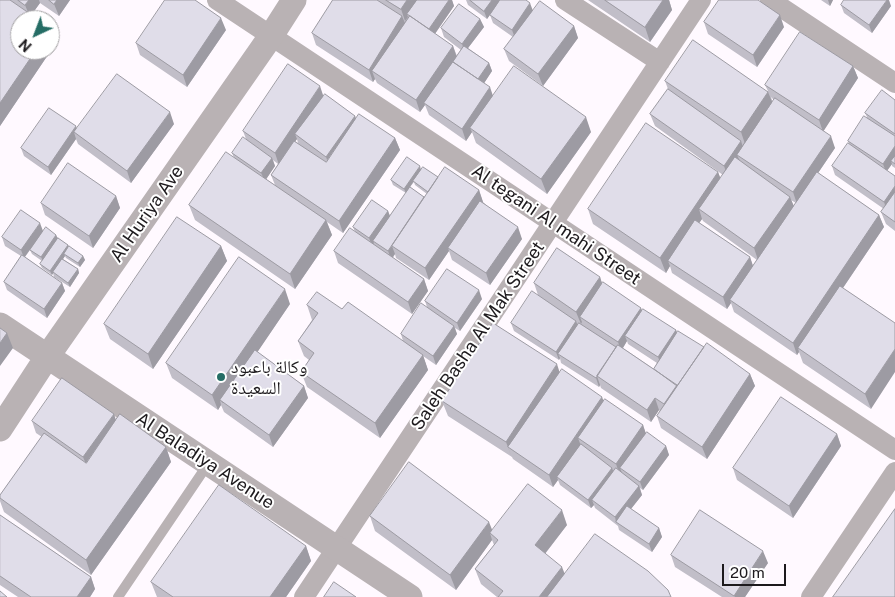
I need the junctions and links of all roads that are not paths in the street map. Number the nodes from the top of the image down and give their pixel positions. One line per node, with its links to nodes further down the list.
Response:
1 (217, 0): 6 (street, Al tegani Al mahi Street)
2 (294, 0): 6 (street, Al Huriya Ave)
3 (565, 0): 7 (street)
4 (701, 0): 7 (street, Saleh Basha Al Mak Street)
5 (770, 0): 8 (street)
6 (271, 36): 9 (street, Al tegani Al mahi Street); 11 (street, Al Huriya Ave)
7 (660, 62): 9 (street, Saleh Basha Al Mak Street)
8 (895, 83)
9 (553, 223): 13 (street, Al tegani Al mahi Street); 16 (street, Saleh Basha Al Mak Street)
10 (0, 324): 11 (street, Al Baladiya Avenue)
11 (47, 357): 12 (street, Al Huriya Ave); 14 (street, Al Baladiya Avenue)
12 (0, 429)
13 (895, 450)
14 (209, 463): 16 (street, Al Baladiya Avenue); 17 (lane)
15 (895, 472): 20 (street)
16 (337, 547): 18 (street, Saleh Basha Al Mak Street); 19 (street, Al Baladiya Avenue)
17 (118, 597)
18 (304, 597)
19 (410, 597)
20 (812, 597)

